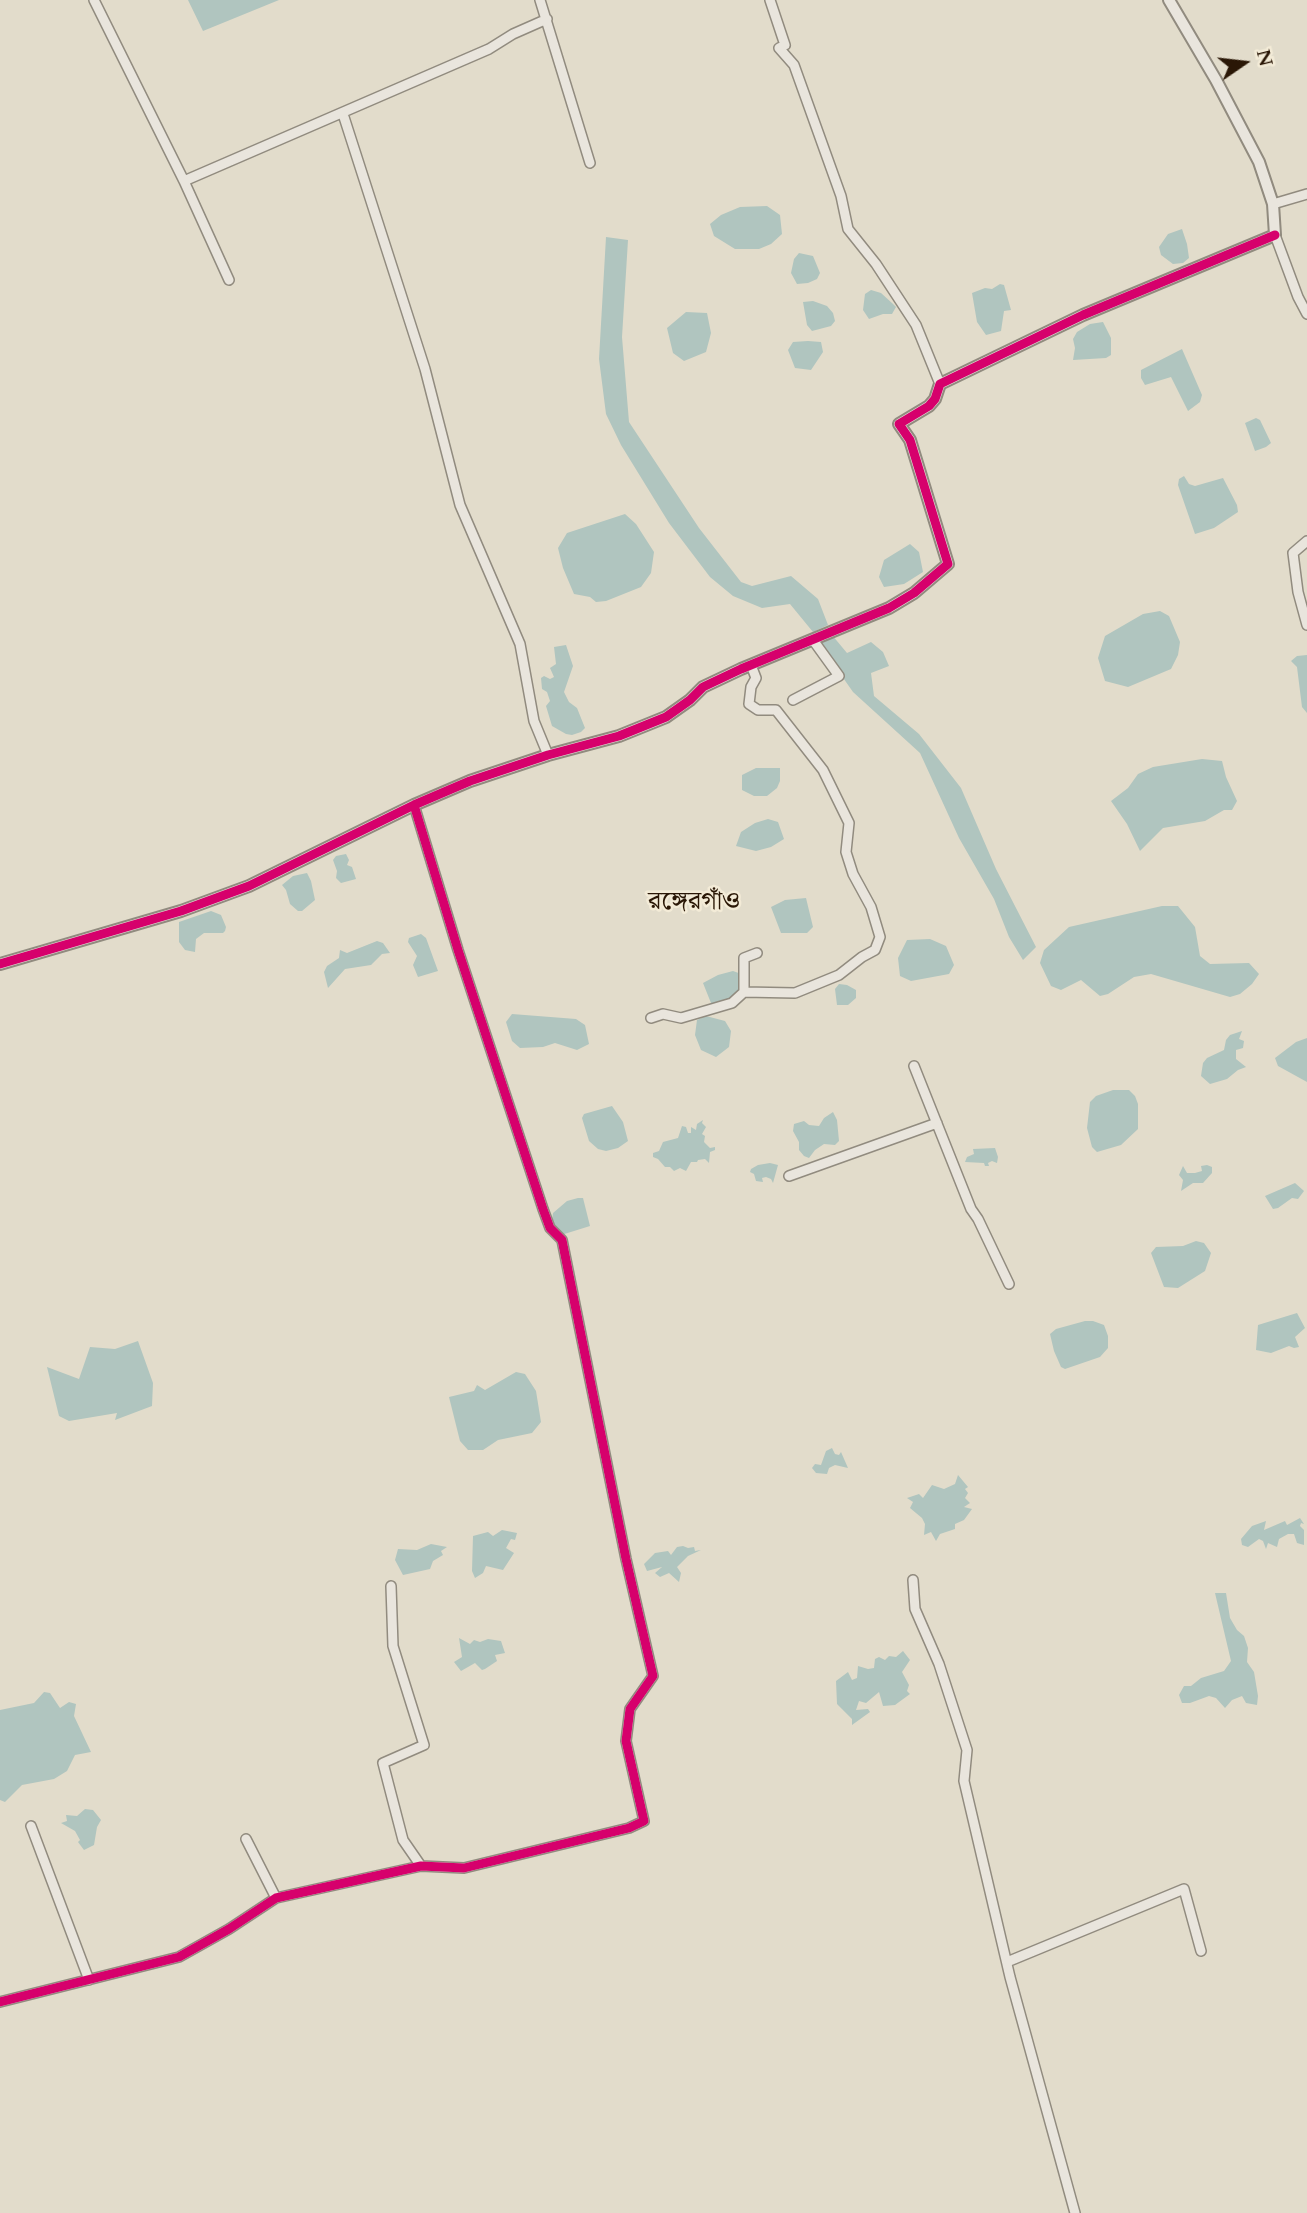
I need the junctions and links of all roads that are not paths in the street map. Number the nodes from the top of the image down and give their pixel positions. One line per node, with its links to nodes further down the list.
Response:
1 (94, 0): 8 (street)
2 (540, 0): 5 (street)
3 (770, 0): 14 (street)
4 (1169, 0): 10 (street)
5 (547, 19): 6 (street); 7 (street)
6 (343, 114): 8 (street); 20 (street)
7 (590, 163)
8 (184, 181): 12 (street)
9 (1307, 194): 10 (street)
10 (1273, 204): 11 (street)
11 (1275, 235): 13 (street); 14 (street)
12 (229, 280)
13 (1307, 314)
14 (940, 384): 17 (street)
15 (1307, 541): 16 (street)
16 (1307, 625)
17 (813, 640): 18 (street); 19 (street)
18 (751, 665): 20 (street); 24 (street)
19 (793, 700)
20 (548, 755): 21 (street)
21 (414, 805): 23 (street); 34 (street)
22 (757, 953): 24 (street)
23 (0, 964)
24 (744, 992): 25 (street)
25 (651, 1018)
26 (914, 1066): 27 (street)
27 (937, 1123): 28 (street); 29 (street)
28 (789, 1176)
29 (1009, 1284)
30 (913, 1580): 37 (street)
31 (391, 1586): 34 (street)
32 (31, 1826): 38 (street)
33 (246, 1839): 35 (street)
34 (421, 1866): 35 (street)
35 (276, 1898): 38 (street)
36 (1201, 1951): 37 (street)
37 (1007, 1962): 40 (street)
38 (89, 1980): 39 (street)
39 (0, 2001)
40 (1075, 2213)

